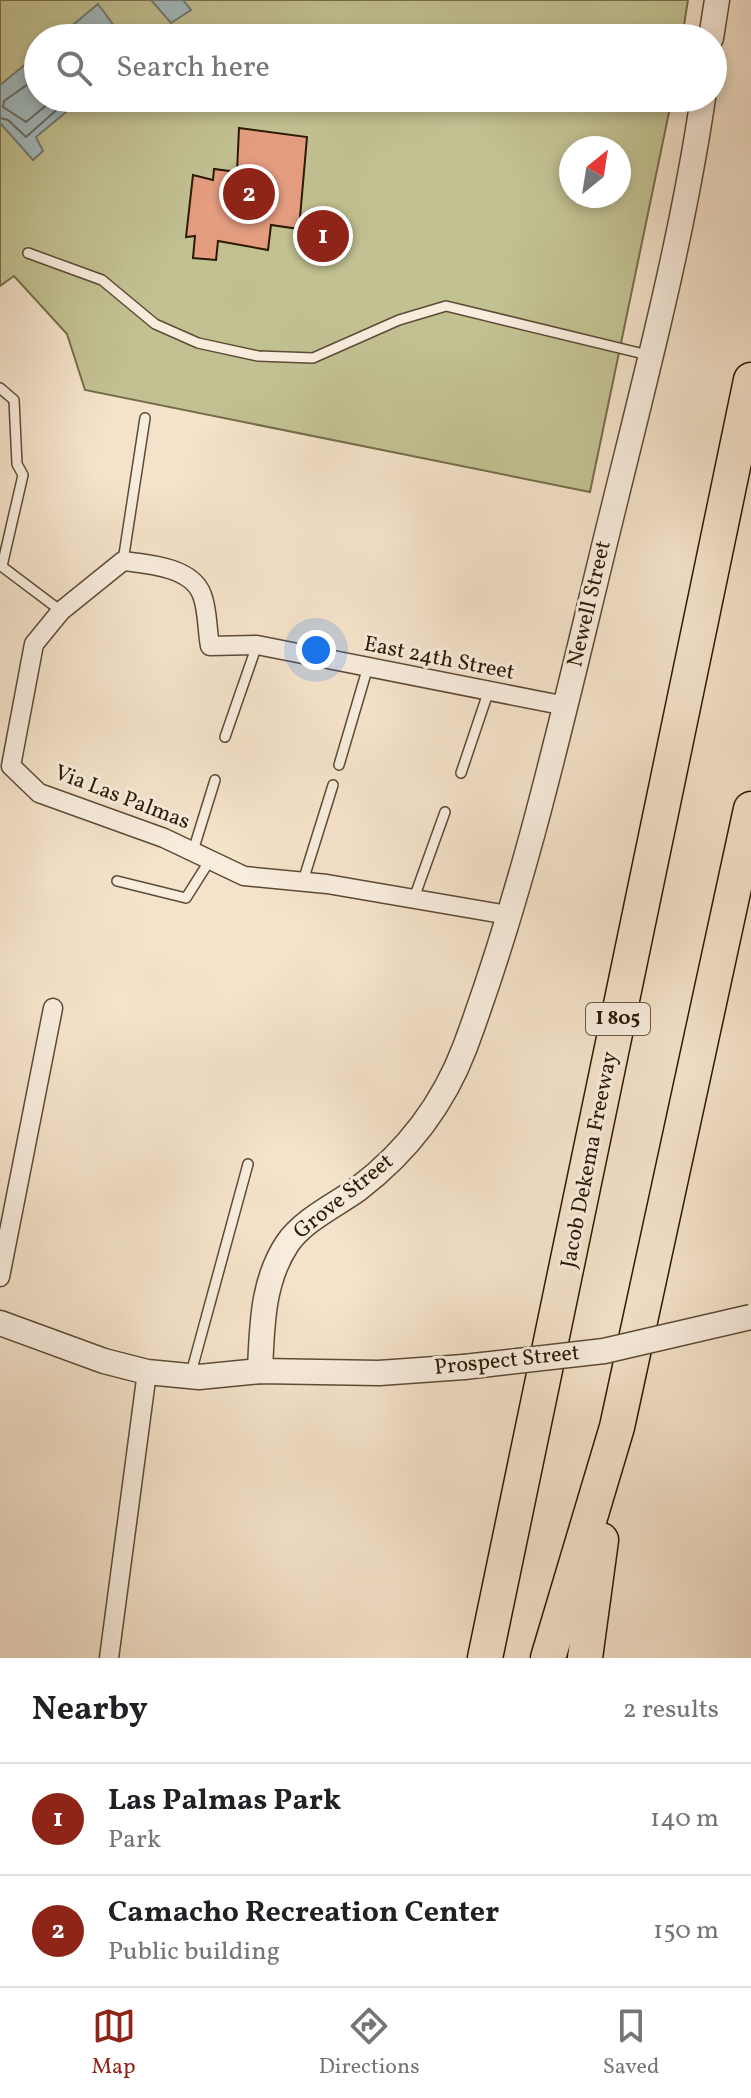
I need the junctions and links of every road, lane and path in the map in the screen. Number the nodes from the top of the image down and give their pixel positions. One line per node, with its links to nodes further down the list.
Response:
1 (717, 0): 2 (street)
2 (713, 24)
3 (700, 112): 5 (street, Newell Street)
4 (28, 253): 5 (lane)
5 (651, 356): 15 (street, Newell Street)
6 (751, 380): 41 (highway, Jacob Dekema Freeway / I 805)
7 (0, 388): 10 (lane)
8 (145, 418): 9 (lane)
9 (123, 561): 11 (street, Via Las Palmas); 12 (street, East 24th Street)
10 (1, 566): 11 (lane)
11 (61, 611): 18 (street, Via Las Palmas)
12 (257, 645): 13 (street, East 24th Street); 16 (lane)
13 (367, 670): 14 (street, East 24th Street); 17 (lane)
14 (488, 693): 15 (street, East 24th Street); 19 (lane)
15 (566, 706): 29 (street, Newell Street)
16 (225, 737)
17 (339, 765)
18 (6, 767): 24 (street, Via Las Palmas)
19 (461, 773)
20 (215, 780): 24 (lane)
21 (333, 785): 27 (lane)
22 (751, 809): 39 (highway)
23 (445, 812): 28 (lane)
24 (193, 851): 25 (street, Via Las Palmas)
25 (210, 860): 26 (lane); 27 (street, Via Las Palmas)
26 (117, 881)
27 (303, 881): 28 (street, Via Las Palmas)
28 (414, 898): 29 (street, Via Las Palmas)
29 (508, 915): 31 (street, Newell Street)
30 (53, 1008): 33 (street)
31 (441, 1100): 36 (street, Grove Street)
32 (248, 1164): 38 (lane)
33 (0, 1277)
34 (751, 1317): 36 (street, Prospect Street, bridge)
35 (0, 1323): 37 (street)
36 (260, 1371): 38 (street)
37 (147, 1372): 38 (street); 40 (street)
38 (191, 1376)
39 (617, 1427): 42 (highway); 43 (highway)
40 (109, 1658)
41 (485, 1658)
42 (548, 1658)
43 (585, 1658)

